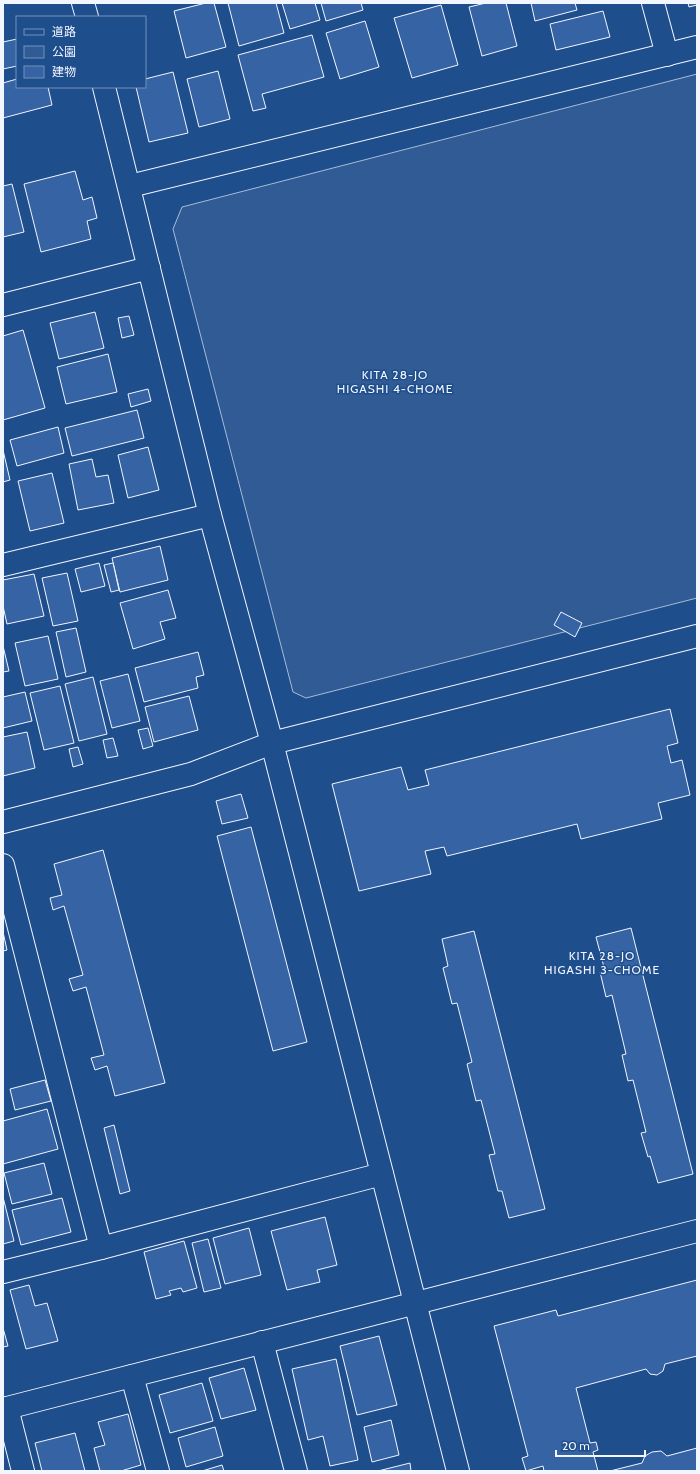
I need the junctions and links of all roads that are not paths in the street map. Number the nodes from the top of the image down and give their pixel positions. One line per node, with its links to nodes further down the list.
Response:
1 (653, 3): 3 (street)
2 (697, 46): 3 (street)
3 (667, 55): 5 (street)
4 (104, 88): 5 (street)
5 (130, 186): 6 (street)
6 (149, 268): 7 (street); 8 (street)
7 (3, 305)
8 (210, 515): 9 (street); 11 (street)
9 (3, 564)
10 (697, 636): 11 (street)
11 (272, 743): 12 (street); 14 (street)
12 (3, 822)
13 (3, 866): 16 (street)
14 (382, 1174): 16 (street); 18 (street)
15 (697, 1231): 18 (street)
16 (101, 1248): 17 (street)
17 (3, 1272)
18 (416, 1303): 19 (street); 25 (street)
19 (262, 1342): 20 (street); 24 (street)
20 (132, 1376): 21 (street); 23 (street)
21 (5, 1408): 22 (street)
22 (23, 1471)
23 (158, 1471)
24 (296, 1471)
25 (458, 1471)

